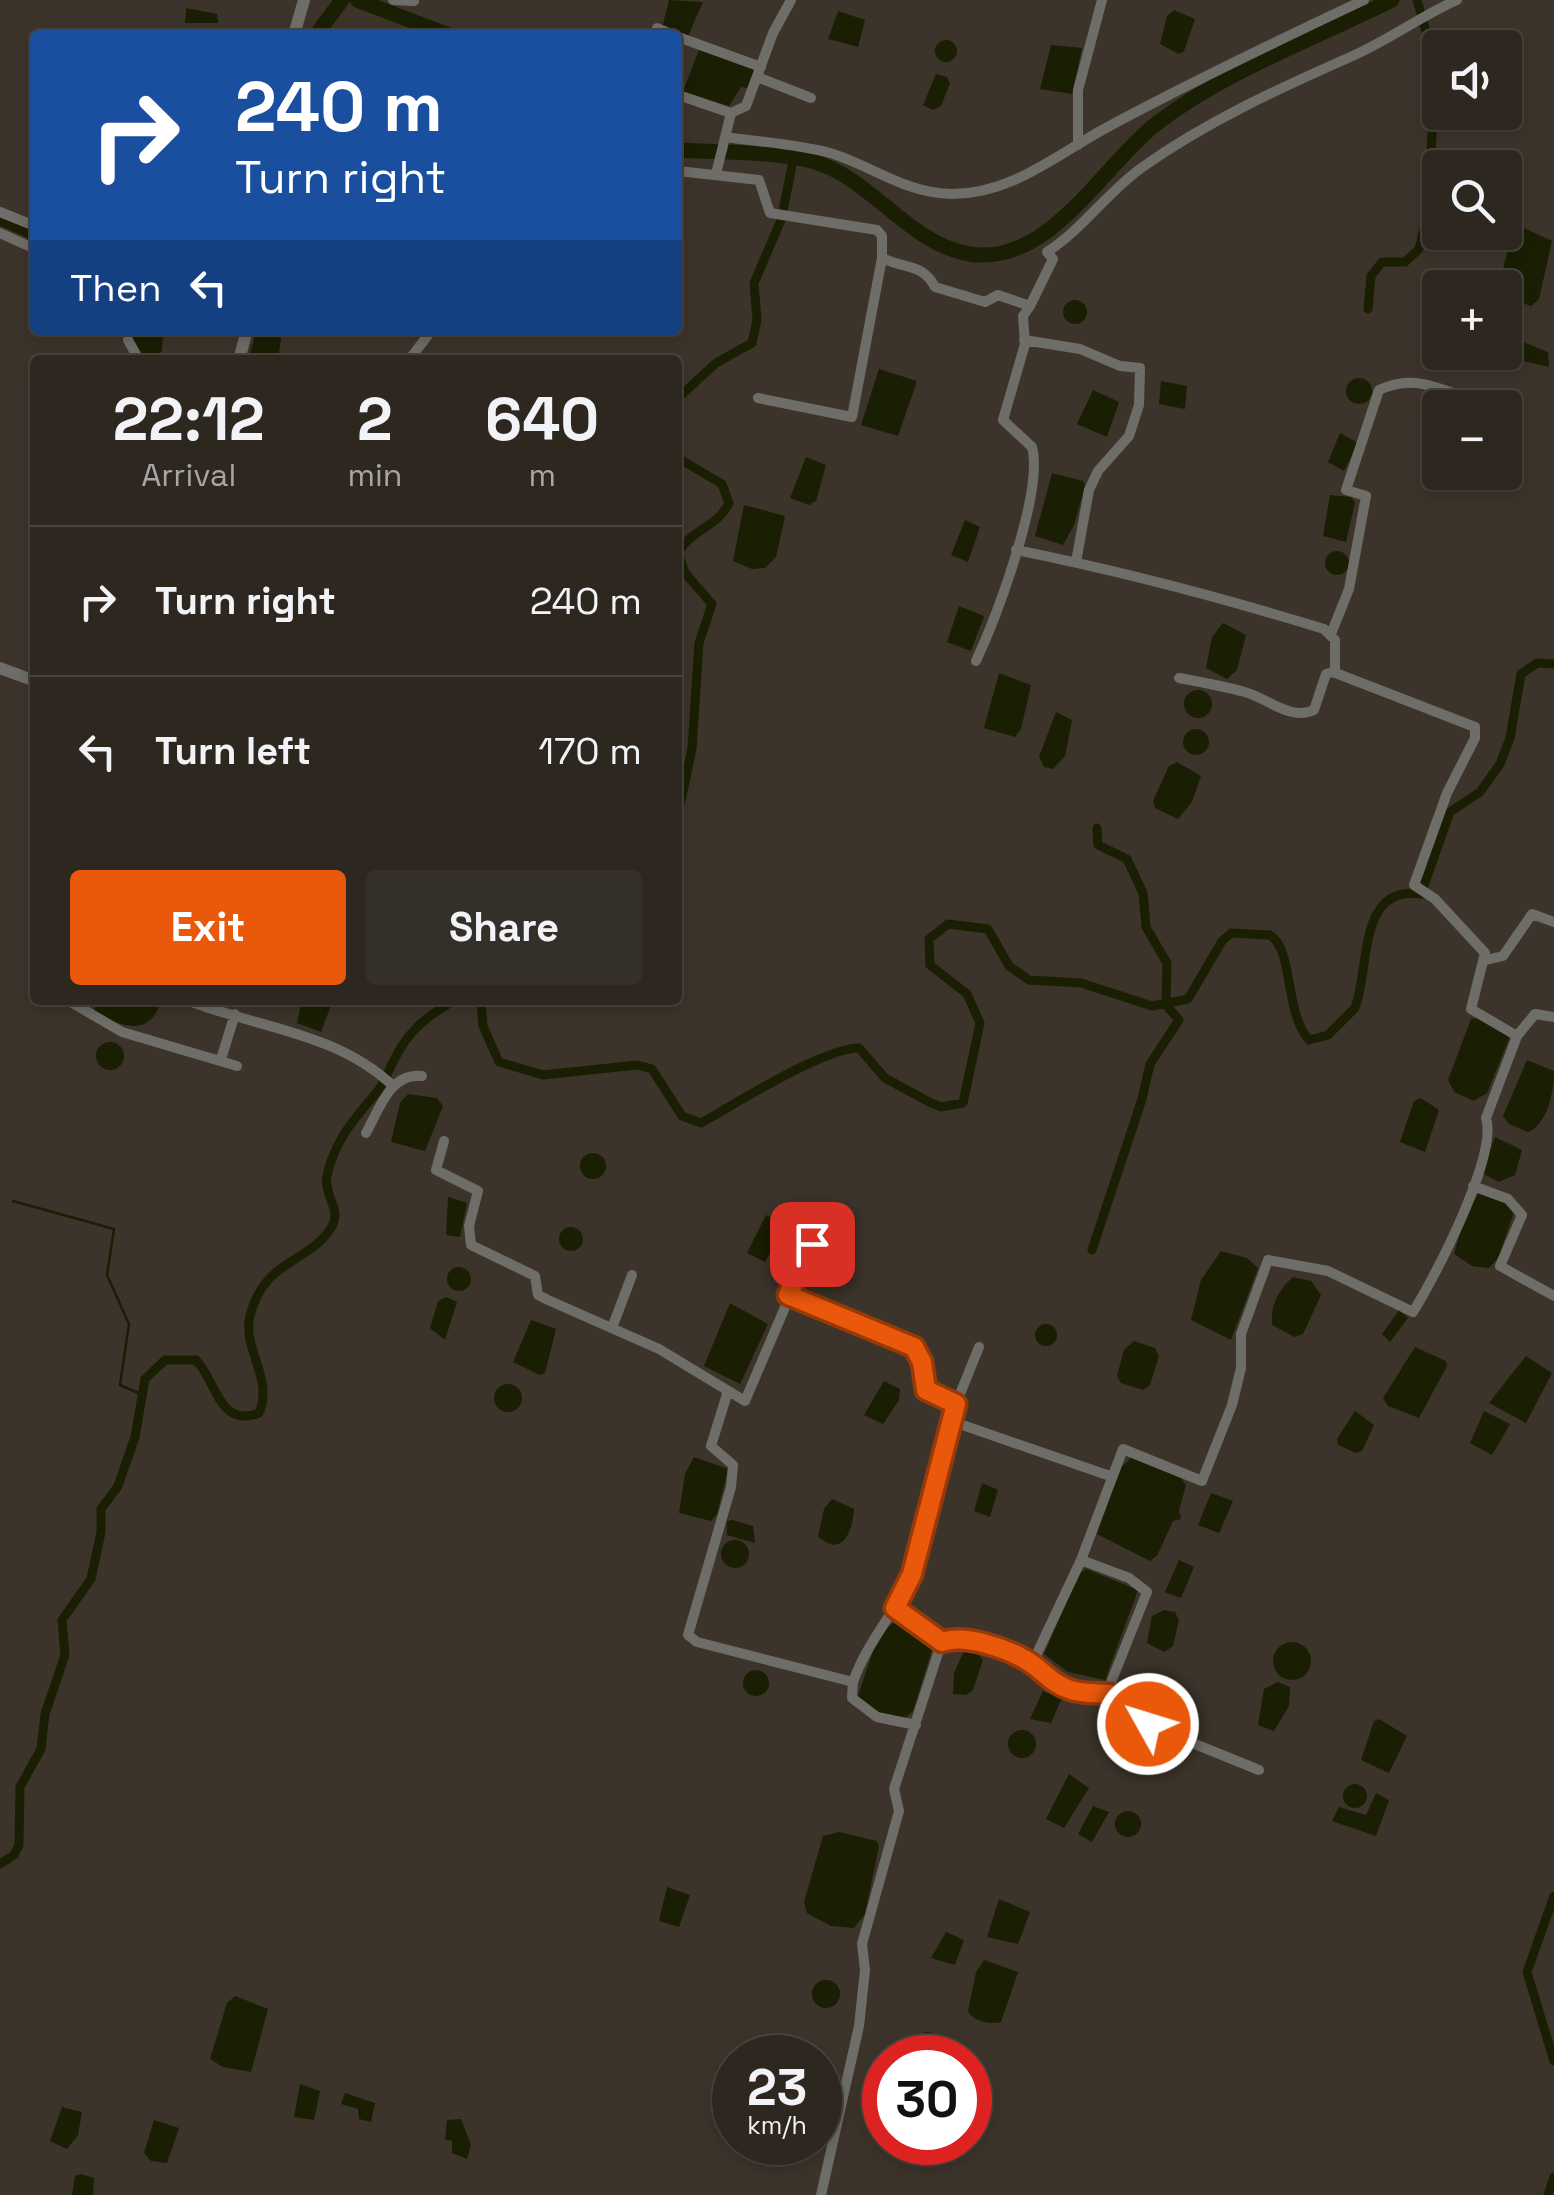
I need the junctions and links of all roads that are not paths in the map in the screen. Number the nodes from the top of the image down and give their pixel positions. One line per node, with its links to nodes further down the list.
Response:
1 (304, 0): 9 (street)
2 (393, 0): 7 (street)
3 (792, 0): 12 (street)
4 (1102, 0): 17 (street)
5 (1364, 0): 17 (street)
6 (1457, 0): 25 (street)
7 (414, 2)
8 (657, 28): 10 (street)
9 (295, 30)
10 (662, 30)
11 (682, 39): 12 (street)
12 (759, 72): 14 (street); 15 (street)
13 (682, 96): 15 (street)
14 (811, 98)
15 (731, 113): 16 (street)
16 (724, 141): 17 (street); 19 (street)
17 (1078, 145)
18 (682, 171): 19 (street)
19 (716, 174): 24 (street)
20 (0, 212): 21 (street)
21 (30, 224)
22 (0, 233): 23 (street)
23 (30, 247)
24 (882, 258): 25 (street); 30 (street)
25 (1030, 306): 27 (street)
26 (128, 340): 28 (street)
27 (1024, 340): 31 (street); 32 (street)
28 (136, 355)
29 (1449, 390): 33 (street)
30 (758, 398)
31 (1016, 550): 32 (street); 34 (street)
32 (1076, 562): 33 (street)
33 (1331, 634): 36 (street)
34 (976, 661)
35 (0, 668): 38 (street)
36 (1335, 672): 37 (street); 40 (street)
37 (1179, 678)
38 (30, 679)
39 (1554, 922): 40 (street)
40 (1486, 960): 45 (street)
41 (75, 1005): 46 (street)
42 (203, 1005): 43 (street)
43 (235, 1014): 46 (street); 49 (street)
44 (1554, 1017): 45 (street)
45 (1517, 1036): 52 (street)
46 (221, 1059): 47 (street)
47 (237, 1066)
48 (422, 1076): 49 (street)
49 (392, 1084): 50 (street)
50 (366, 1133)
51 (444, 1141): 57 (street)
52 (1472, 1186): 56 (street); 62 (street)
53 (812, 1244): 55 (street)
54 (632, 1276): 57 (street)
55 (788, 1295): 59 (street); 60 (street)
56 (1554, 1296)
57 (612, 1328): 59 (street)
58 (979, 1347): 60 (street)
59 (728, 1391): 67 (street)
60 (956, 1404): 61 (street)
61 (950, 1421): 62 (street); 64 (street)
62 (1110, 1476): 63 (street)
63 (1081, 1560): 66 (street); 68 (street)
64 (895, 1608): 65 (street); 67 (street)
65 (942, 1642): 66 (street); 69 (street)
66 (1032, 1664): 68 (street)
67 (853, 1682): 69 (street)
68 (1110, 1694): 70 (street)
69 (916, 1726): 71 (street)
70 (1259, 1770)
71 (821, 2195)

